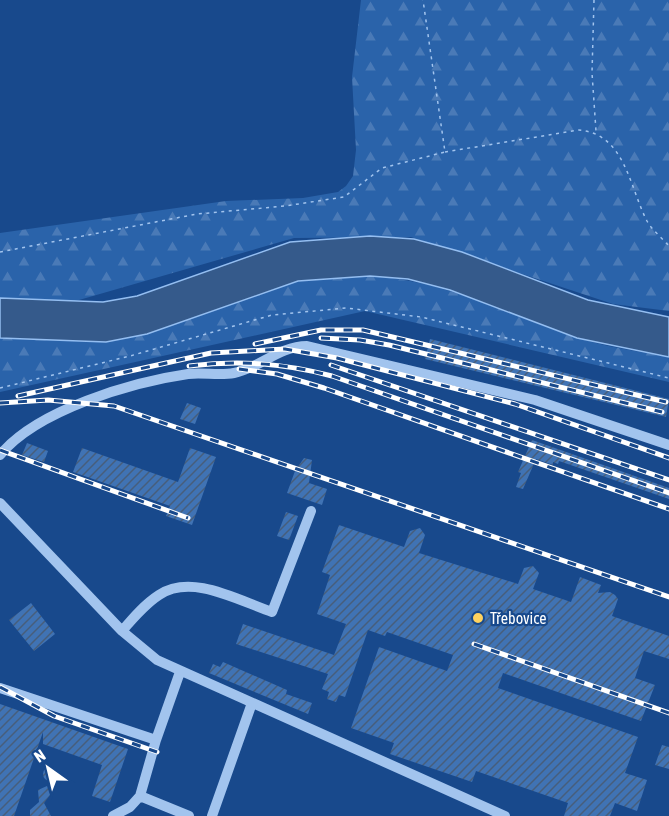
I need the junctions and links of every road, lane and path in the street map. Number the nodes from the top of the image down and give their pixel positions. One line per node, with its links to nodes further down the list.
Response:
1 (423, 0): 4 (path)
2 (594, 0): 3 (path)
3 (596, 132): 4 (path); 5 (path)
4 (444, 152): 6 (path)
5 (669, 246)
6 (0, 252)
7 (669, 378): 8 (path)
8 (0, 388)
9 (669, 446): 10 (lane)
10 (0, 455)
11 (0, 503): 13 (lane)
12 (311, 511): 13 (lane)
13 (122, 631): 14 (lane)
14 (180, 672): 16 (lane); 17 (lane)
15 (0, 688): 17 (lane)
16 (252, 703): 21 (lane); 22 (lane)
17 (156, 740): 18 (lane)
18 (140, 796): 19 (lane); 20 (lane)
19 (113, 816)
20 (189, 816)
21 (212, 816)
22 (505, 816)

